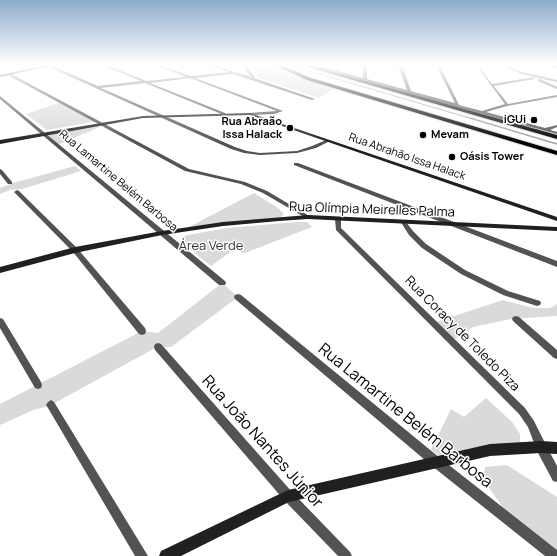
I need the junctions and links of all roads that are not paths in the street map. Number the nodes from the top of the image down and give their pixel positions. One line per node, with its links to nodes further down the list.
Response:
1 (40, 91): 23 (street)
2 (106, 91): 17 (street)
3 (166, 91): 19 (street)
4 (227, 91): 20 (street)
5 (290, 91): 14 (street)
6 (349, 91): 33 (main road)
7 (403, 91): 11 (street)
8 (403, 91): 30 (main road)
9 (451, 91): 16 (street)
10 (496, 91): 15 (street)
11 (410, 93): 16 (street)
12 (557, 96): 15 (street)
13 (0, 97): 25 (street, Rua Lamartine Belém Barbosa)
14 (313, 98)
15 (507, 105): 18 (street)
16 (458, 106): 18 (street)
17 (149, 111): 21 (street); 22 (street)
18 (482, 112): 26 (street)
19 (224, 114): 20 (street, Rua Abrahão Issa Halack); 21 (street, Rua Abrahão Issa Halack)
20 (250, 114): 31 (street, Rua Abrahão Issa Halack)
21 (163, 116): 22 (street, Rua Abrahão Issa Halack); 31 (street)
22 (143, 117): 23 (street, Rua Abrahão Issa Halack)
23 (100, 123): 28 (street, Rua Abrahão Issa Halack); 38 (street)
24 (557, 126): 26 (street)
25 (39, 129): 28 (street, Rua Lamartine Belém Barbosa); 29 (street)
26 (543, 130): 27 (street)
27 (557, 133)
28 (44, 134): 29 (street, Rua Abrahão Issa Halack); 44 (street, Rua Lamartine Belém Barbosa)
29 (29, 136): 32 (street, Rua Abrahão Issa Halack)
30 (557, 137)
31 (328, 141): 40 (street, Rua Abrahão Issa Halack)
32 (0, 142)
33 (557, 153)
34 (296, 164): 42 (street)
35 (0, 172): 36 (street)
36 (10, 183)
37 (17, 192): 45 (street)
38 (308, 217): 39 (street, Rua Olímpia Meirelles Palma); 44 (street, Rua Olímpia Meirelles Palma)
39 (338, 219): 41 (street, Rua Olímpia Meirelles Palma); 58 (street, Rua Coracy de Toledo Piza)
40 (557, 219)
41 (404, 222): 42 (street, Rua Olímpia Meirelles Palma); 50 (street)
42 (451, 224): 43 (street, Rua Olímpia Meirelles Palma); 46 (street)
43 (557, 229)
44 (162, 233): 45 (street, Rua Olímpia Meirelles Palma); 48 (street, Rua Lamartine Belém Barbosa)
45 (74, 250): 47 (street, Rua Olímpia Meirelles Palma); 53 (street)
46 (557, 264)
47 (0, 270)
48 (222, 283)
49 (238, 297): 60 (street, Rua Lamartine Belém Barbosa)
50 (536, 303)
51 (516, 319): 55 (street)
52 (0, 321): 56 (street)
53 (142, 332)
54 (158, 347): 62 (street, Rua João Nantes Júnior)
55 (557, 355)
56 (38, 385)
57 (51, 405): 63 (street)
58 (541, 447): 59 (street); 60 (street); 61 (street, Rua Coracy de Toledo Piza)
59 (557, 448)
60 (436, 462): 62 (street); 66 (street, Rua Lamartine Belém Barbosa)
61 (557, 477)
62 (288, 496): 64 (street); 65 (street, Rua João Nantes Júnior)
63 (142, 556)
64 (166, 556)
65 (346, 556)
66 (554, 556)

